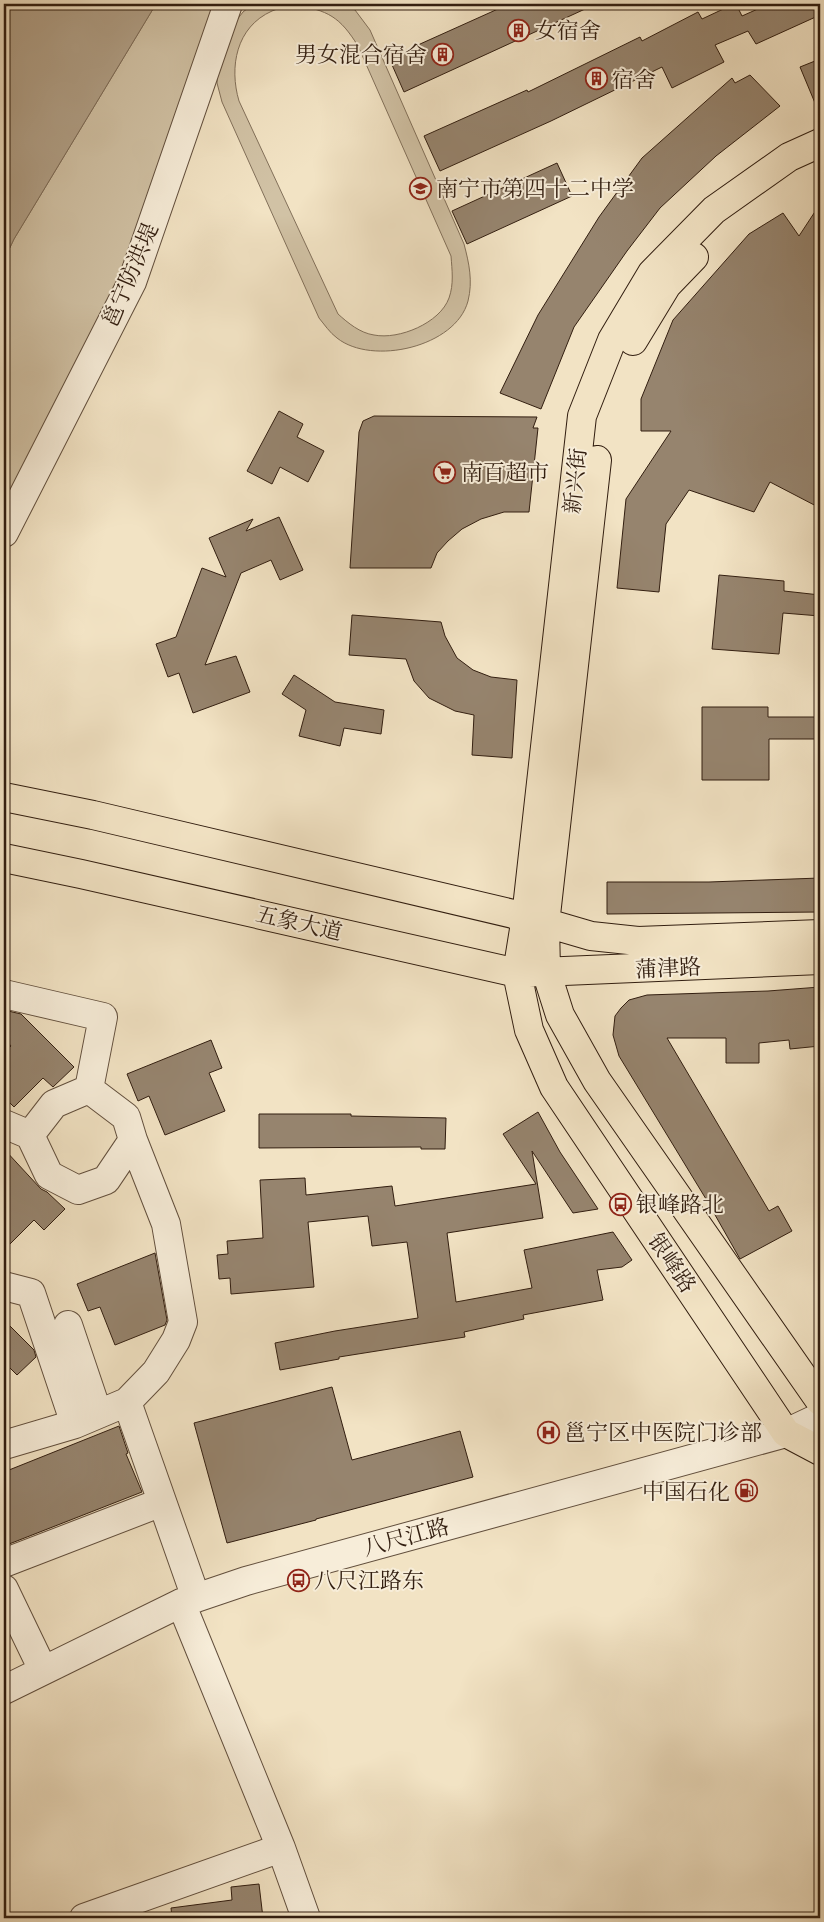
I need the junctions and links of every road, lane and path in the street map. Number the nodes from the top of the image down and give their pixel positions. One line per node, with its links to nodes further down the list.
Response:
1 (228, 4): 4 (street, 邕宁防洪堤)
2 (820, 142): 7 (main road, 新兴街)
3 (820, 163): 7 (main road, 新兴街)
4 (4, 533)
5 (4, 797): 7 (main road)
6 (4, 858): 11 (main road, 五象大道)
7 (535, 920): 8 (main road, 蒲津路); 10 (main road, 银峰路); 11 (main road)
8 (820, 934)
9 (820, 960): 10 (main road, 蒲津路)
10 (546, 971): 11 (main road, 蒲津路); 19 (main road, 银峰路)
11 (517, 973): 23 (main road, 银峰路)
12 (4, 994): 13 (street)
13 (89, 1088): 15 (street); 16 (street)
14 (4, 1124): 15 (street)
15 (30, 1135): 16 (street)
16 (133, 1140): 20 (street)
17 (4, 1286): 22 (street)
18 (68, 1325): 22 (street)
19 (820, 1401)
20 (127, 1402): 22 (street); 26 (street)
21 (820, 1417): 23 (street, 八尺江路)
22 (87, 1419): 24 (street)
23 (786, 1433): 25 (main road, 银峰路); 29 (street, 八尺江路)
24 (4, 1445)
25 (820, 1452)
26 (162, 1502): 27 (street); 29 (street)
27 (4, 1563)
28 (4, 1589): 30 (street)
29 (188, 1600): 30 (street, 八尺江路); 32 (street)
30 (44, 1670): 31 (street, 八尺江路)
31 (4, 1690)
32 (281, 1848): 33 (street); 34 (street)
33 (84, 1918)
34 (306, 1918)

